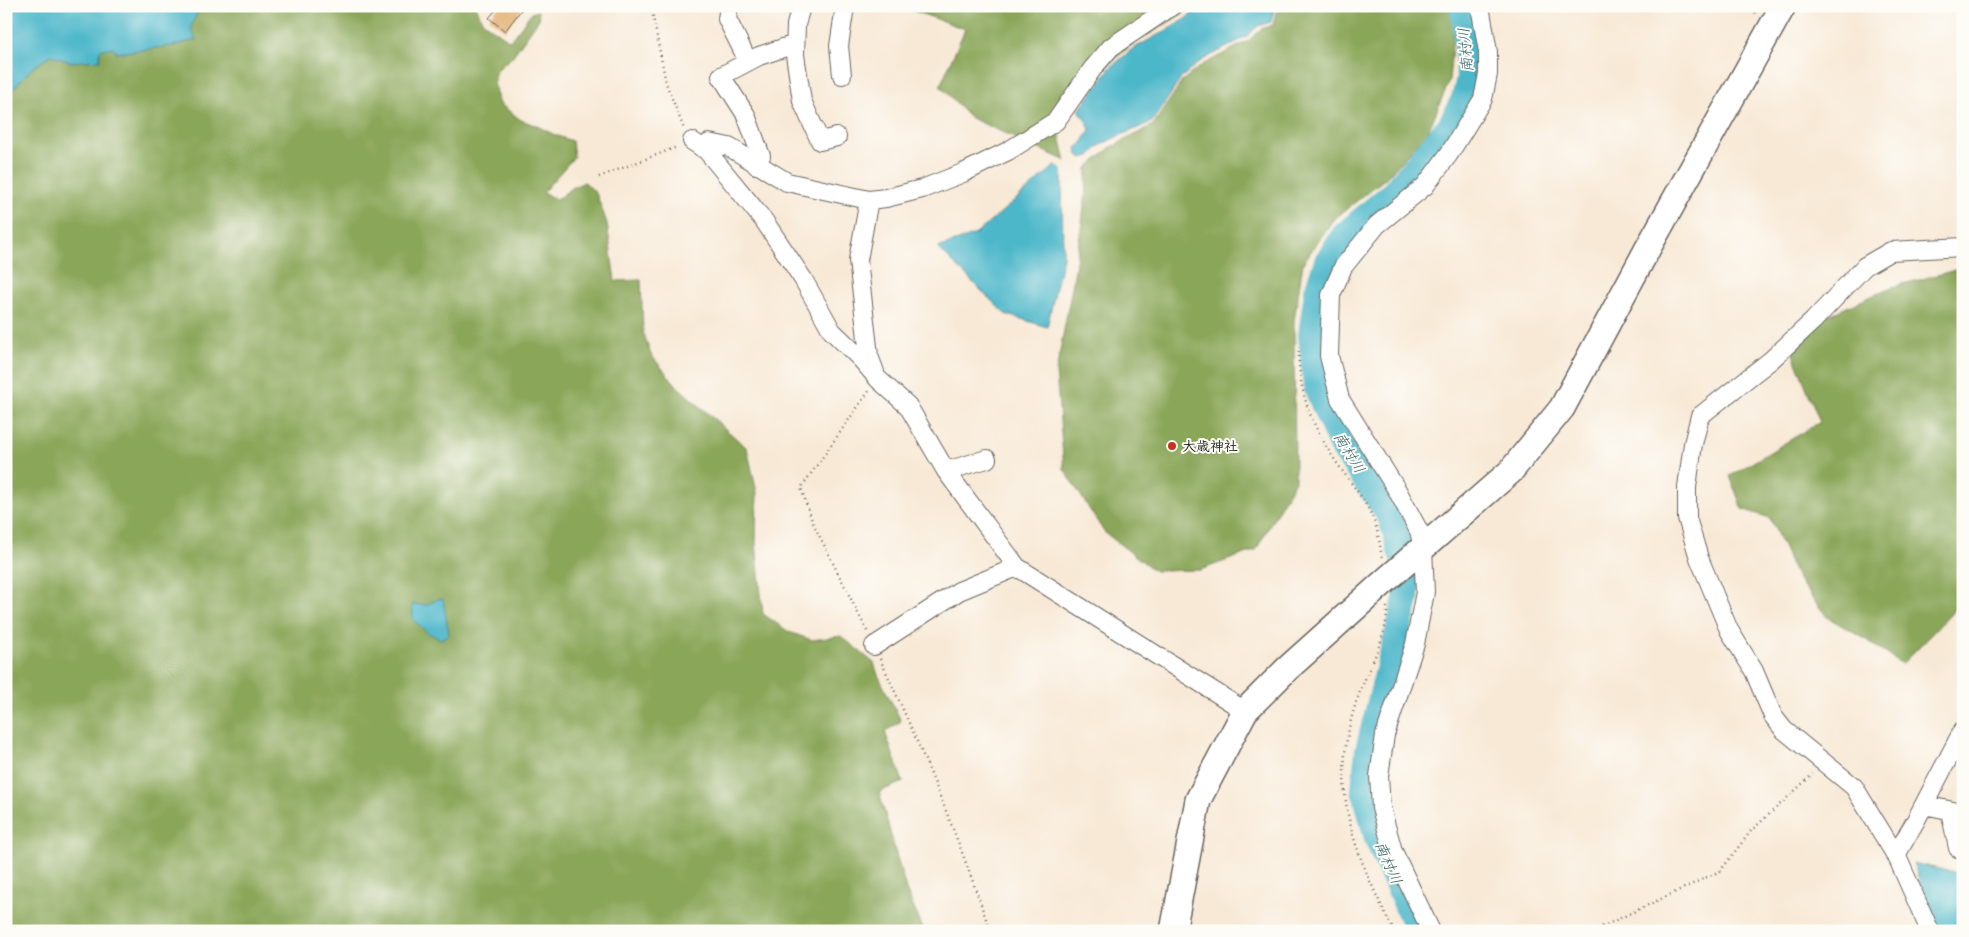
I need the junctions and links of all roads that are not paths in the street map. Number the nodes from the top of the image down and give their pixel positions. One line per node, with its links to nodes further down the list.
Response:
1 (729, 6): 8 (street)
2 (802, 6): 7 (street)
3 (846, 6): 9 (street)
4 (1172, 6): 12 (street)
5 (1480, 6): 17 (street)
6 (1783, 6): 17 (street)
7 (796, 44): 8 (street); 10 (street)
8 (748, 61): 11 (street)
9 (842, 75)
10 (837, 137)
11 (756, 165): 12 (street); 14 (street)
12 (869, 200): 14 (street)
13 (1963, 247): 25 (street)
14 (878, 379): 16 (street)
15 (987, 459): 16 (street)
16 (946, 471): 18 (street)
17 (1423, 548): 20 (street); 27 (street)
18 (1017, 567): 19 (street); 20 (street)
19 (874, 646)
20 (1245, 711): 26 (street)
21 (1963, 730): 22 (street)
22 (1924, 805): 23 (street); 25 (street)
23 (1957, 812): 24 (street)
24 (1958, 848)
25 (1894, 854): 28 (street)
26 (1173, 931)
27 (1431, 931)
28 (1930, 931)

